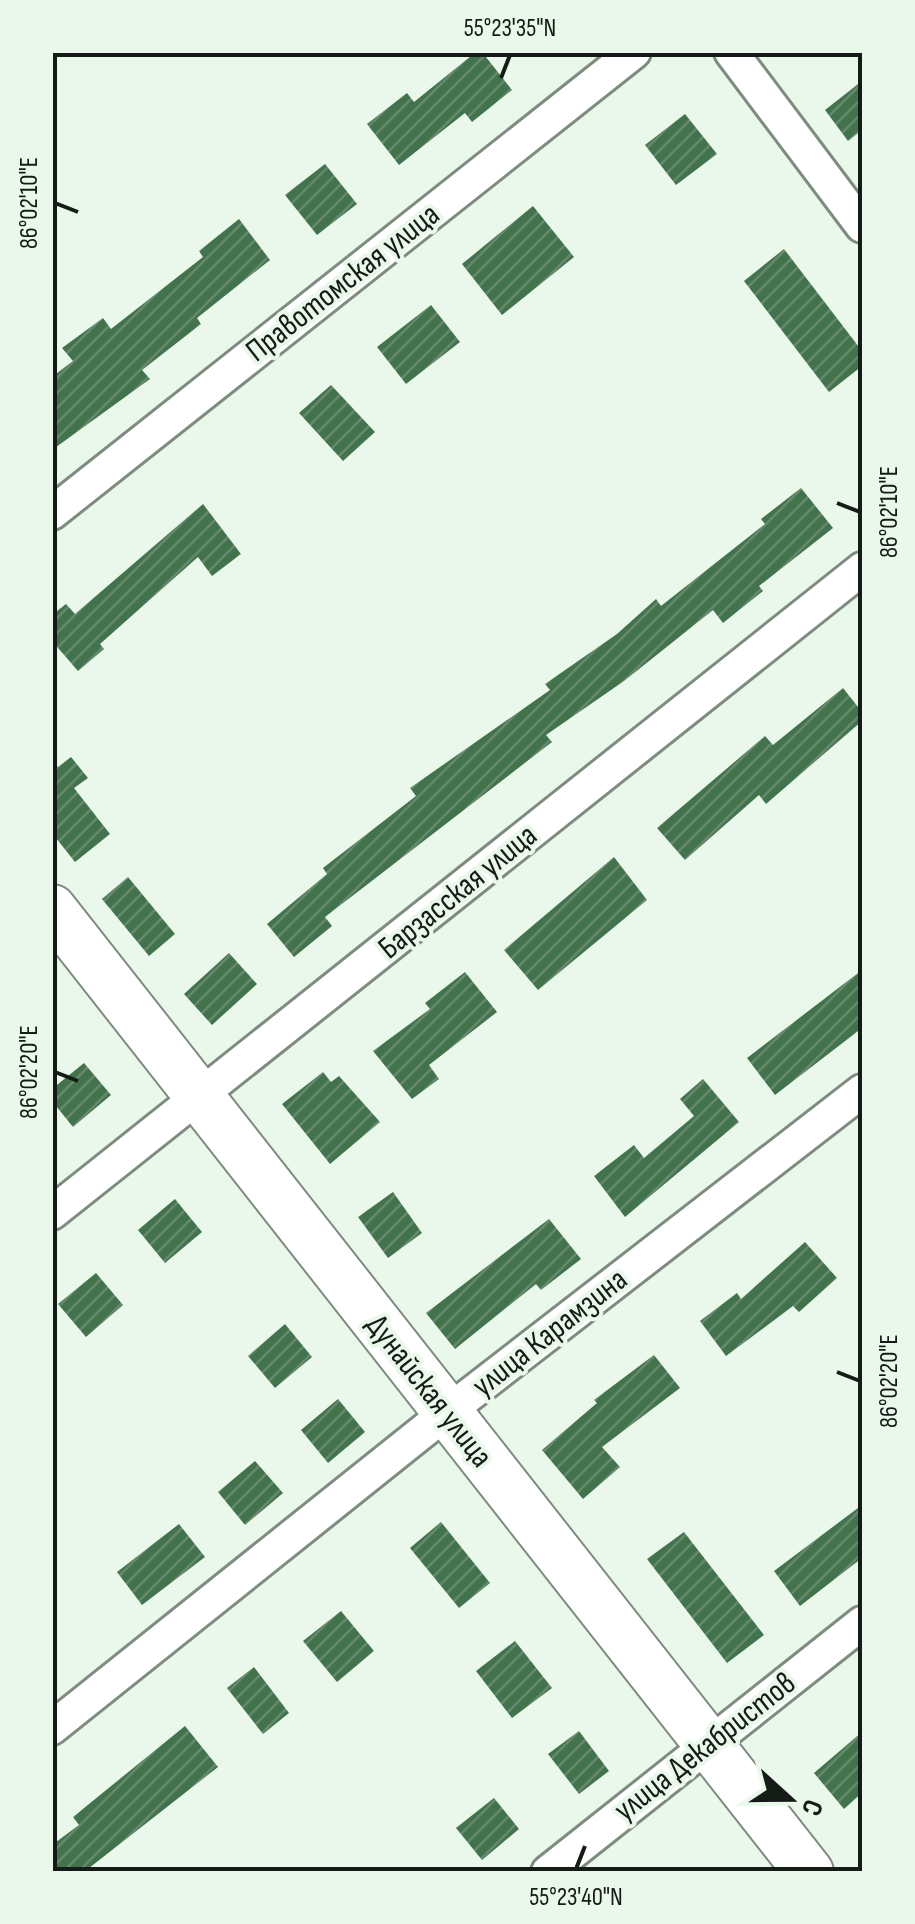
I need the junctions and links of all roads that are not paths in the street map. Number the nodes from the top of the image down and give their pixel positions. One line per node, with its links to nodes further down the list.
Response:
1 (634, 52): 4 (street, Правотомская улица)
2 (731, 52): 3 (street)
3 (862, 226)
4 (52, 513)
5 (862, 569): 8 (street, Барзасская улица)
6 (52, 909): 8 (street, Дунайская улица)
7 (862, 1091): 10 (street, улица Карамзина)
8 (199, 1098): 9 (street, Барзасская улица); 10 (street, Дунайская улица)
9 (52, 1214)
10 (446, 1413): 12 (street, улица Карамзина); 13 (street, Дунайская улица)
11 (862, 1623): 13 (street, улица Декабристов)
12 (52, 1728)
13 (708, 1743): 14 (street, улица Декабристов); 15 (street, Дунайская улица)
14 (548, 1872)
15 (810, 1872)

